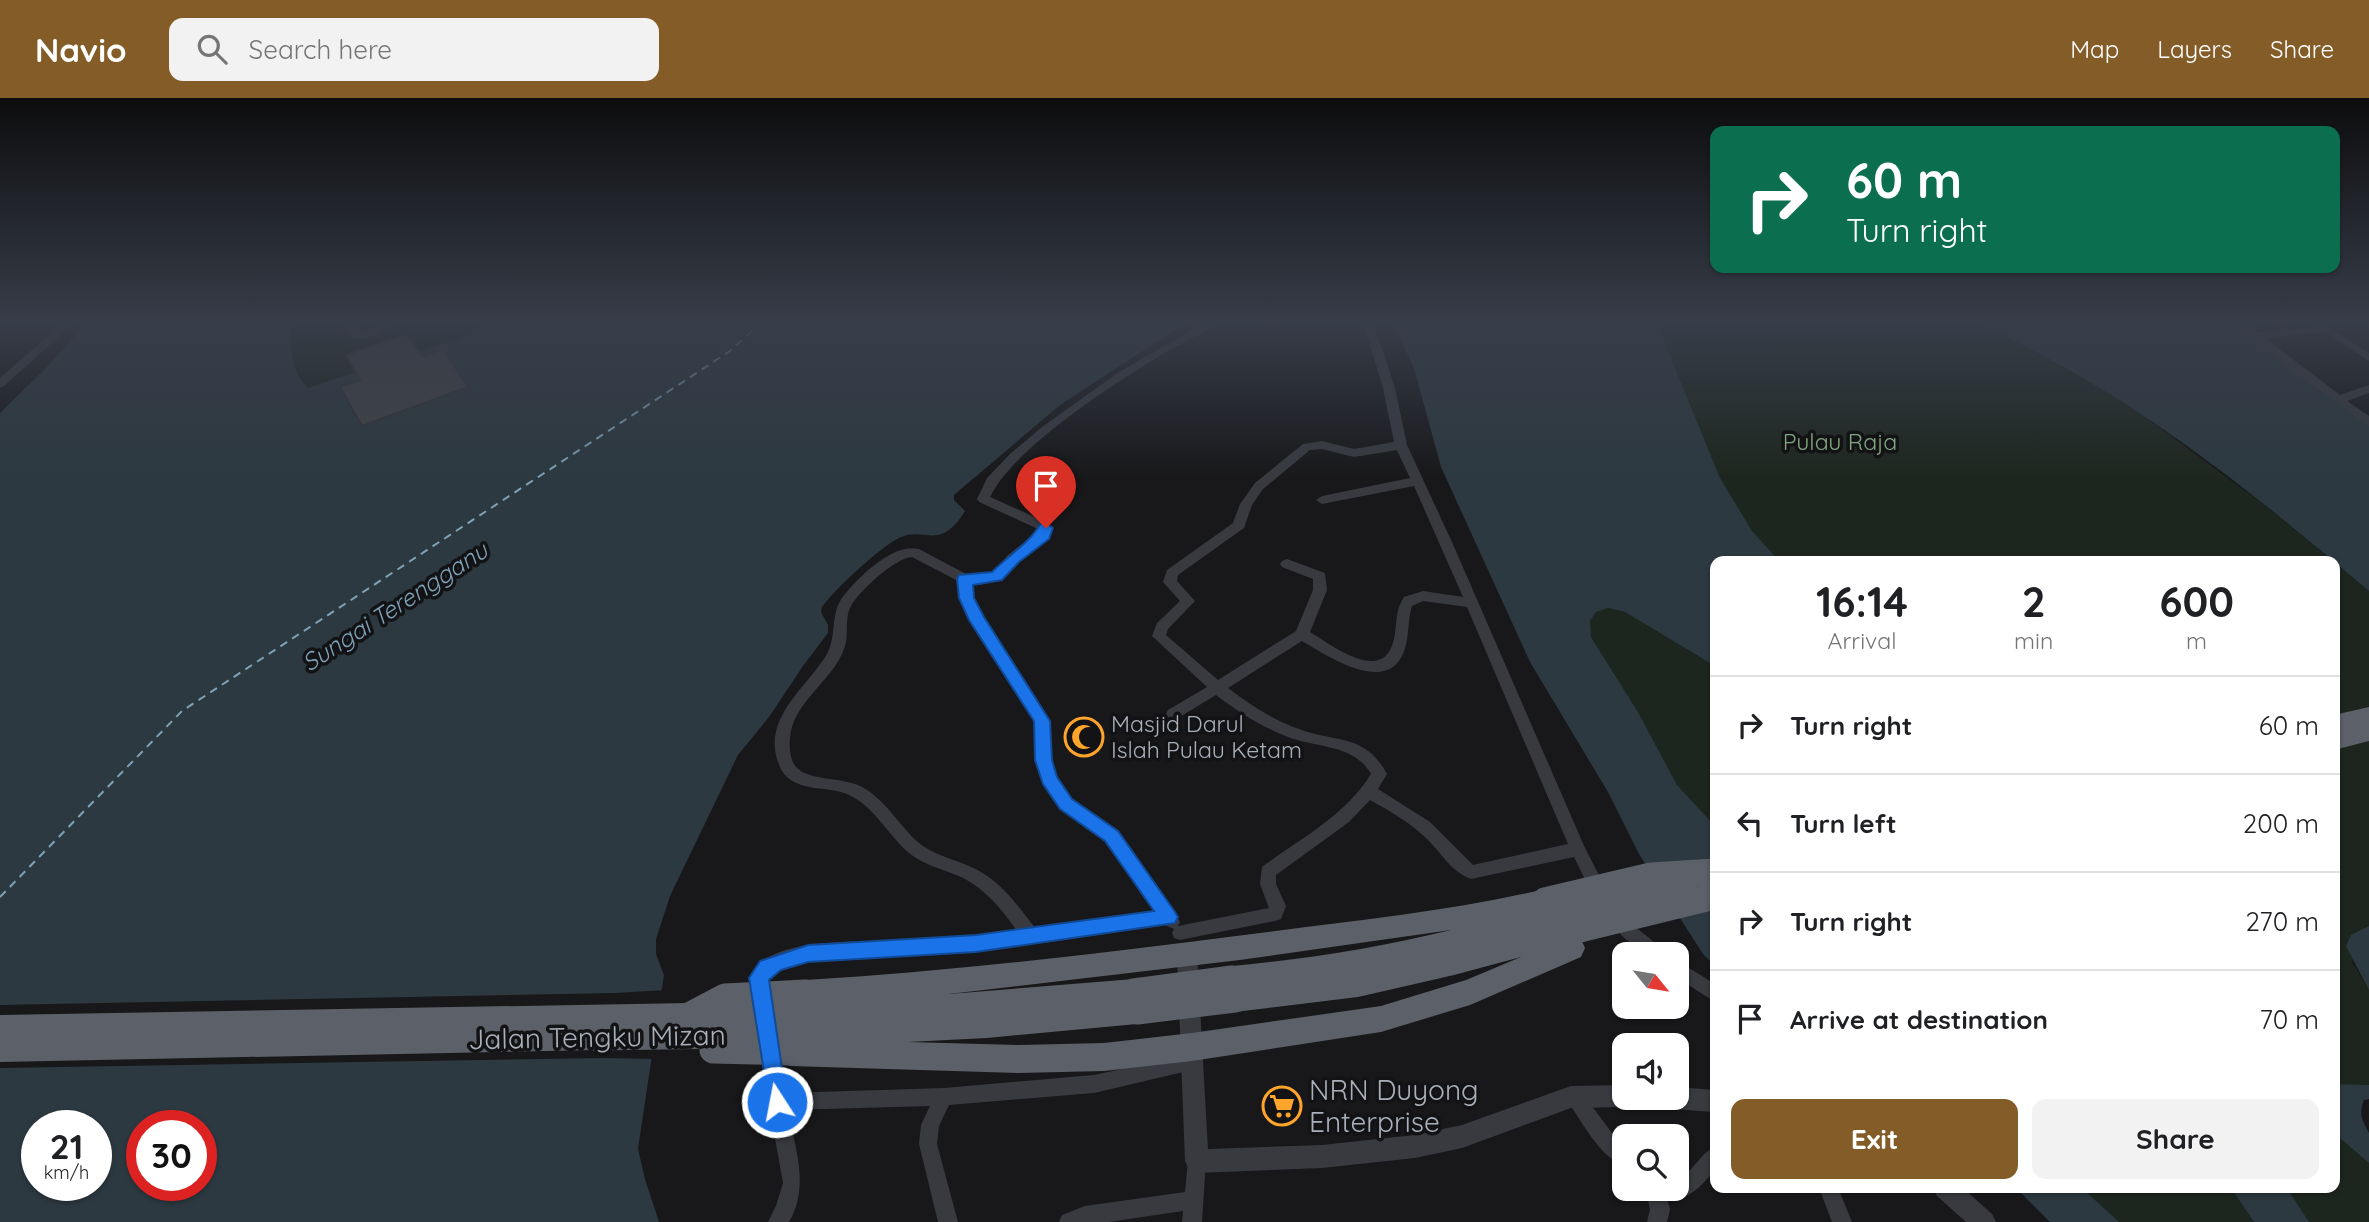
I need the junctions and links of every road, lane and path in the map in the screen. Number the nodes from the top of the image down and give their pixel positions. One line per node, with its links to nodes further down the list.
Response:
1 (1126, 374): 11 (street)
2 (1385, 374): 7 (street)
3 (2304, 374): 5 (street)
4 (2369, 389): 5 (street)
5 (2338, 401): 6 (street)
6 (2369, 422)
7 (1401, 445): 8 (street); 14 (street)
8 (1417, 481): 9 (street); 12 (street)
9 (1322, 500)
10 (1287, 564): 13 (street)
11 (964, 579): 24 (street); 26 (street)
12 (1471, 603): 13 (street); 21 (street)
13 (1302, 634): 14 (street)
14 (1217, 688): 15 (street); 20 (street)
15 (1173, 714)
16 (2369, 716): 17 (highway)
17 (2340, 723)
18 (2369, 732): 19 (highway)
19 (2340, 739)
20 (1369, 792): 21 (street); 28 (street)
21 (1578, 849): 27 (street)
22 (1710, 876): 25 (highway, bridge)
23 (1710, 899): 25 (highway)
24 (1169, 917): 26 (street); 28 (street)
25 (1556, 925): 28 (highway); 32 (highway, Jalan Tengku Mizan, bridge); 35 (highway)
26 (1032, 936): 41 (street)
27 (1642, 942)
28 (1184, 944): 32 (highway); 35 (street)
29 (1689, 976): 30 (street)
30 (1710, 991)
31 (689, 1016): 32 (highway, Jalan Tengku Mizan, bridge); 33 (highway, Jalan Tengku Mizan)
32 (796, 1023): 34 (highway, Jalan Tengku Mizan, bridge); 35 (highway)
33 (0, 1028)
34 (0, 1048)
35 (1192, 1055): 38 (street); 43 (street)
36 (1574, 1096): 37 (street); 42 (street); 43 (street)
37 (1612, 1096)
38 (944, 1097): 41 (street); 51 (street)
39 (1689, 1099): 40 (street)
40 (1710, 1101)
41 (777, 1102): 50 (street)
42 (1612, 1146)
43 (1197, 1161): 48 (street)
44 (1710, 1162): 45 (street)
45 (1689, 1185)
46 (1830, 1193): 55 (street)
47 (1951, 1193): 56 (street)
48 (1194, 1200): 52 (street); 53 (street)
49 (1658, 1201): 54 (street)
50 (778, 1222)
51 (948, 1222)
52 (1069, 1222)
53 (1192, 1222)
54 (1657, 1222)
55 (1842, 1222)
56 (1984, 1222)

